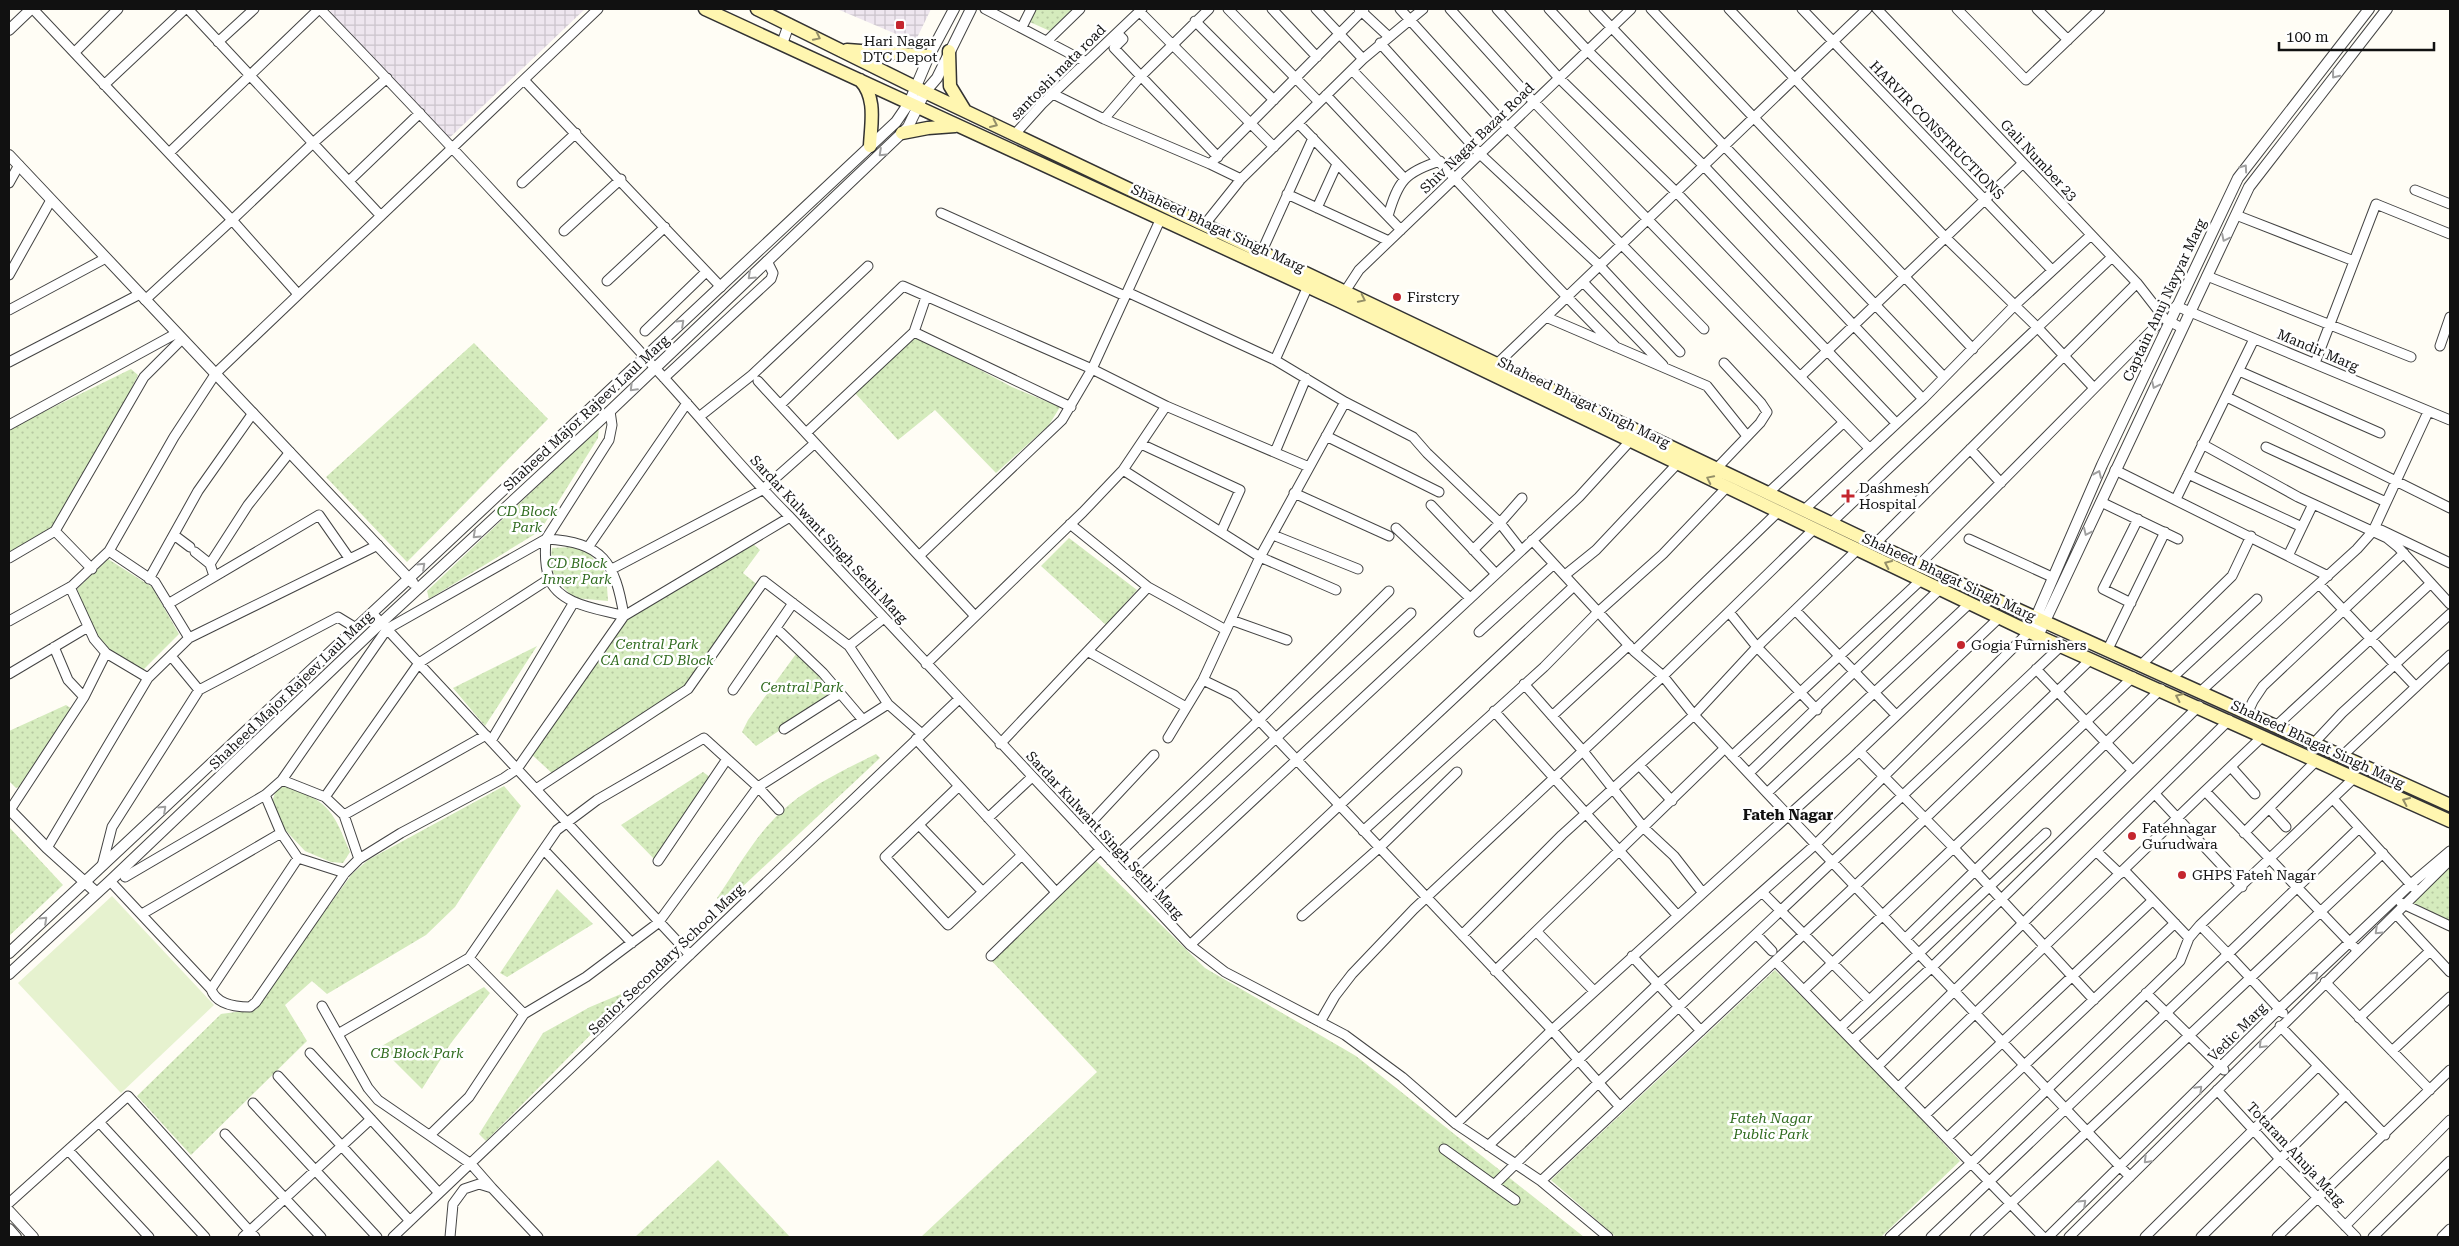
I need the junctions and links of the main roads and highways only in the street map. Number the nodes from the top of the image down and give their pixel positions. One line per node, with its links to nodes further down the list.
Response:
1 (705, 9): 6 (main road, Shaheed Bhagat Singh Marg)
2 (757, 9): 3 (main road, Shaheed Bhagat Singh Marg, one-way to 3)
3 (842, 50): 5 (main road); 7 (main road, Shaheed Bhagat Singh Marg)
4 (949, 51): 7 (main road)
5 (929, 56)
6 (860, 80): 8 (main road, Shaheed Bhagat Singh Marg); 10 (main road)
7 (965, 110): 11 (main road, Shaheed Bhagat Singh Marg, one-way to 11)
8 (958, 126): 9 (main road); 11 (main road, Shaheed Bhagat Singh Marg)
9 (902, 133)
10 (870, 146)
11 (1342, 295): 12 (main road, Shaheed Bhagat Singh Marg, one-way to 12); 13 (main road, Shaheed Bhagat Singh Marg, one-way to 11)
12 (2450, 806)
13 (2450, 821)

